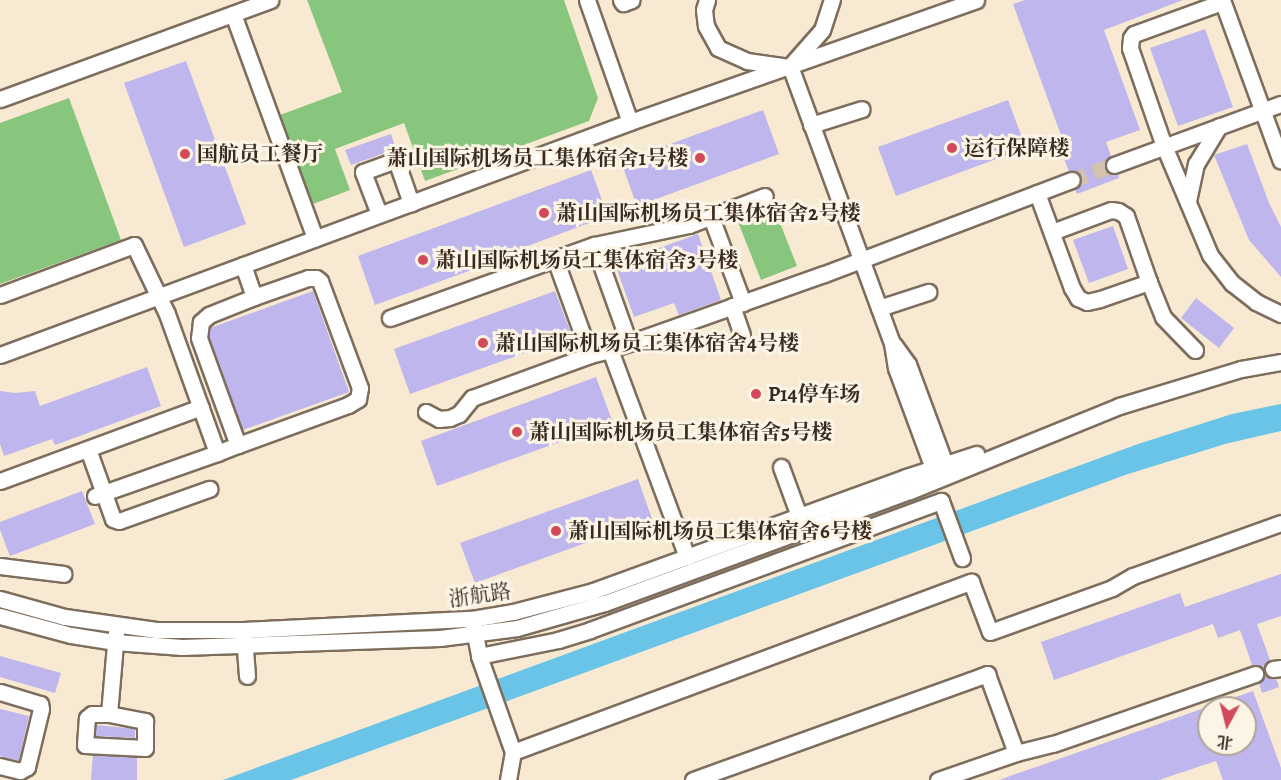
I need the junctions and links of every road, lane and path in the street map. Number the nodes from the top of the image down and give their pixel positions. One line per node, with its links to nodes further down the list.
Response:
1 (270, 0): 10 (street)
2 (586, 0): 17 (street)
3 (621, 0): 4 (street)
4 (632, 0)
5 (697, 0): 11 (street)
6 (707, 0): 11 (street)
7 (832, 0): 12 (street)
8 (976, 0): 12 (street)
9 (1222, 1): 16 (street); 20 (street)
10 (233, 14): 13 (street); 31 (street)
11 (706, 27): 12 (street)
12 (790, 66): 17 (street); 18 (street)
13 (0, 99)
14 (1281, 104): 16 (street)
15 (862, 109): 18 (street)
16 (1262, 111): 19 (street); 21 (street)
17 (630, 122): 26 (street)
18 (811, 125): 34 (street)
19 (1219, 126): 20 (street); 27 (street)
20 (1164, 146): 22 (street); 27 (street)
21 (1281, 161)
22 (1114, 165)
23 (1072, 180): 24 (street)
24 (1037, 194): 30 (street); 34 (street)
25 (765, 196): 29 (street)
26 (411, 203): 28 (street); 28 (street)
27 (1188, 204): 43 (street)
28 (379, 214): 31 (street)
29 (711, 217): 32 (street); 41 (street)
30 (1052, 232): 36 (street); 36 (street)
31 (315, 238): 35 (street)
32 (594, 245): 33 (street); 46 (street)
33 (555, 259): 44 (street); 50 (street)
34 (861, 260): 41 (street); 42 (street)
35 (243, 265): 39 (street); 40 (street)
36 (1149, 282): 48 (street)
37 (928, 291): 42 (street)
38 (0, 295): 39 (street)
39 (158, 296): 49 (street); 52 (street)
40 (254, 297): 54 (street); 54 (street)
41 (738, 304): 45 (street); 46 (street)
42 (879, 308): 58 (street)
43 (1281, 314)
44 (390, 318)
45 (742, 335)
46 (629, 343): 47 (street)
47 (610, 350): 50 (street); 64 (street)
48 (1195, 350)
49 (0, 355)
50 (590, 355): 53 (street)
51 (1281, 362): 58 (street)
52 (201, 407): 55 (street); 56 (street)
53 (426, 412)
54 (238, 445): 56 (street)
55 (88, 449): 59 (street); 61 (street)
56 (217, 453): 61 (street)
57 (781, 467): 62 (street)
58 (940, 470): 62 (street, 浙航路); 71 (street, 浙航路)
59 (0, 481)
60 (209, 489): 61 (street)
61 (99, 494)
62 (800, 516): 64 (street, 浙航路)
63 (1281, 523): 80 (street)
64 (687, 557): 71 (street, 浙航路)
65 (962, 558): 75 (street)
66 (0, 566): 67 (street)
67 (64, 574)
68 (0, 599): 70 (street, 浙航路)
69 (0, 616): 73 (street, 浙航路)
70 (117, 626): 72 (street, 浙航路); 73 (street)
71 (473, 627): 72 (street, 浙航路); 74 (street, 浙航路); 75 (street)
72 (243, 630): 74 (street)
73 (115, 642): 74 (street, 浙航路); 79 (street)
74 (245, 646): 77 (street)
75 (478, 656): 80 (street)
76 (1255, 674): 81 (street)
77 (247, 676)
78 (0, 692): 82 (street)
79 (109, 714)
80 (513, 752): 83 (street)
81 (1016, 753): 84 (street); 85 (street)
82 (0, 766)
83 (508, 780)
84 (693, 780)
85 (938, 780)

